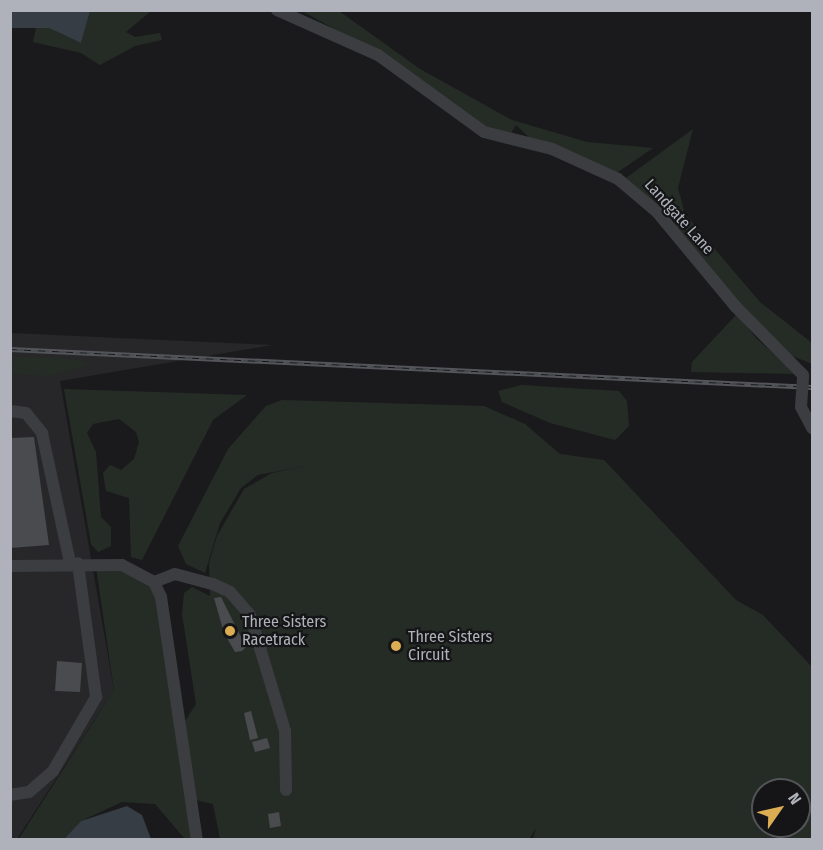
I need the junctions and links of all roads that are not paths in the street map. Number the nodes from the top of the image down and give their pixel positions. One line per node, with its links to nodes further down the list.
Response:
1 (278, 10): 3 (street, Landgate Lane, bridge)
2 (10, 411): 4 (street)
3 (813, 428)
4 (74, 563): 5 (street); 6 (street); 8 (street)
5 (10, 566)
6 (154, 582): 7 (street); 9 (street)
7 (286, 790)
8 (10, 795)
9 (197, 840)

